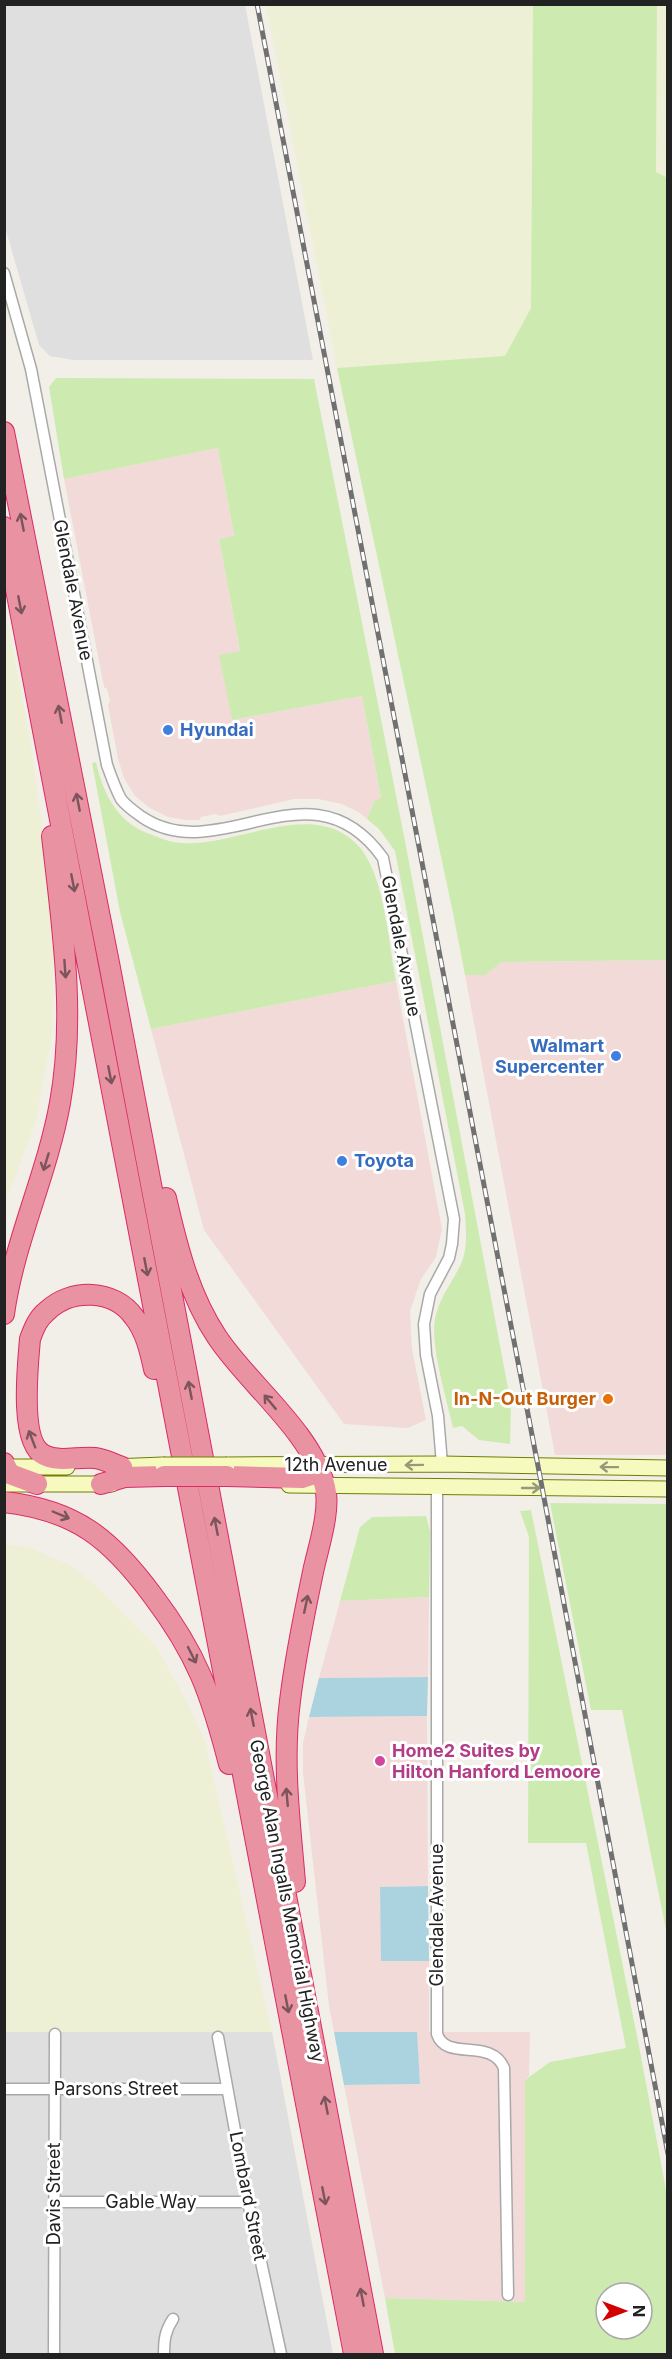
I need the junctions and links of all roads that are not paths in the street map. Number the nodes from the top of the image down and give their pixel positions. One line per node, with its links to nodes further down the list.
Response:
1 (4, 273): 7 (street, Glendale Avenue)
2 (4, 432): 5 (highway, one-way to 2)
3 (4, 527): 4 (highway, one-way to 4)
4 (43, 723): 6 (highway, one-way to 6); 22 (highway, one-way to 22)
5 (109, 963): 8 (highway, one-way to 5); 25 (highway, George Alan Ingalls Memorial Highway, one-way to 5)
6 (4, 1314)
7 (442, 1464): 8 (main road, 12th Avenue, one-way to 8); 9 (main road, 12th Avenue)
8 (317, 1466): 14 (highway); 18 (highway)
9 (510, 1466): 11 (main road, 12th Avenue, one-way to 9); 19 (main road)
10 (122, 1467): 12 (main road); 13 (main road); 22 (highway, one-way to 22)
11 (668, 1468)
12 (5, 1470): 16 (highway)
13 (164, 1475): 14 (highway, bridge); 17 (highway)
14 (228, 1475): 18 (main road, 12th Avenue)
15 (668, 1479): 20 (main road)
16 (37, 1484): 17 (main road)
17 (101, 1484)
18 (325, 1487): 19 (main road, 12th Avenue); 25 (highway, one-way to 18)
19 (437, 1488): 20 (main road, 12th Avenue, one-way to 20); 33 (street, Glendale Avenue)
20 (579, 1488): 21 (main road, 12th Avenue)
21 (668, 1489)
22 (191, 1498): 24 (highway, George Alan Ingalls Memorial Highway)
23 (4, 1502): 24 (highway, one-way to 24)
24 (276, 1947): 38 (highway, George Alan Ingalls Memorial Highway, one-way to 38)
25 (303, 1981): 39 (highway, George Alan Ingalls Memorial Highway, one-way to 25)
26 (55, 2034): 29 (street, Davis Street)
27 (218, 2037): 30 (street, Lombard Street)
28 (4, 2089): 29 (street, Parsons Street)
29 (55, 2089): 30 (street, Parsons Street); 31 (street, Davis Street)
30 (227, 2089): 32 (street, Lombard Street)
31 (54, 2202): 32 (street, Gable Way); 35 (street, Davis Street)
32 (248, 2202): 37 (street, Lombard Street)
33 (508, 2295)
34 (173, 2319): 36 (street)
35 (54, 2355)
36 (164, 2355)
37 (281, 2355)
38 (354, 2355)
39 (373, 2355)

